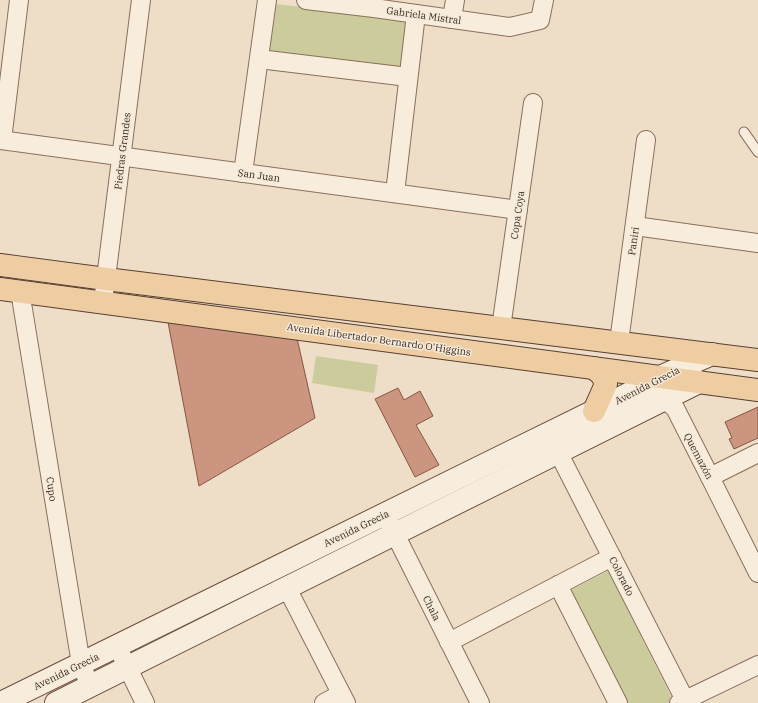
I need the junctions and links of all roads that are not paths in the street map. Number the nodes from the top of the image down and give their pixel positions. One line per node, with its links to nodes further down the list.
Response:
1 (19, 0): 12 (street)
2 (141, 0): 18 (street, Piedras Grandes)
3 (267, 0): 10 (street)
4 (306, 0): 7 (street, Gabriela Mistral)
5 (454, 0): 9 (street)
6 (544, 0): 9 (street, Gabriela Mistral)
7 (374, 4): 8 (street, Gabriela Mistral)
8 (416, 14): 9 (street, Gabriela Mistral); 11 (street)
9 (452, 19)
10 (259, 59): 11 (street); 19 (street)
11 (408, 77): 20 (street)
12 (4, 82): 15 (street)
13 (533, 103): 21 (street, Copa Coya)
14 (744, 132): 17 (lane)
15 (1, 140): 18 (street, San Juan)
16 (646, 140): 22 (street, Paniri)
17 (758, 152)
18 (122, 156): 19 (street, San Juan); 25 (street, Piedras Grandes)
19 (244, 173): 20 (street, San Juan)
20 (395, 193): 21 (street, San Juan)
21 (518, 210): 28 (street, Copa Coya)
22 (635, 226): 23 (street); 29 (street, Paniri)
23 (758, 243)
24 (0, 265): 25 (main road)
25 (106, 279): 27 (street, Piedras Grandes); 28 (main road)
26 (10, 290): 27 (main road, Avenida Libertador Bernardo O'Higgins); 49 (street, Cupo)
27 (103, 302): 32 (main road, Avenida Libertador Bernardo O'Higgins)
28 (501, 328): 29 (main road)
29 (619, 342): 30 (main road)
30 (712, 354): 31 (main road); 33 (main road, Avenida Grecia)
31 (758, 360)
32 (601, 369): 33 (main road, Avenida Libertador Bernardo O'Higgins); 37 (main road)
33 (651, 382): 34 (main road, Avenida Libertador Bernardo O'Higgins); 36 (street, Quemazón); 37 (main road, Avenida Grecia)
34 (699, 382): 35 (main road, Avenida Libertador Bernardo O'Higgins); 36 (main road, Avenida Grecia)
35 (758, 390)
36 (664, 399): 38 (main road, Avenida Grecia); 40 (street, Quemazón)
37 (594, 411): 41 (main road, Avenida Grecia)
38 (558, 452): 42 (main road, Avenida Grecia); 43 (street, Colorado)
39 (758, 452): 40 (street)
40 (710, 477): 44 (street, Quemazón)
41 (385, 514): 42 (street, Chala); 48 (main road, Avenida Grecia)
42 (395, 534): 46 (main road, Avenida Grecia); 47 (street, Chala)
43 (612, 557): 45 (street); 55 (street, Colorado)
44 (758, 573)
45 (558, 585): 47 (street); 60 (street)
46 (287, 588): 51 (main road, Avenida Grecia); 53 (street)
47 (449, 642): 59 (street, Chala)
48 (117, 646): 49 (main road, Avenida Grecia); 51 (street)
49 (81, 664): 52 (street, Cupo); 54 (main road, Avenida Grecia)
50 (758, 665): 55 (street)
51 (127, 668): 52 (main road, Avenida Grecia); 57 (street)
52 (90, 686): 56 (main road, Avenida Grecia)
53 (344, 699): 58 (street)
54 (5, 702)
55 (682, 702)
56 (56, 703)
57 (145, 703)
58 (324, 703)
59 (480, 703)
60 (618, 703)

